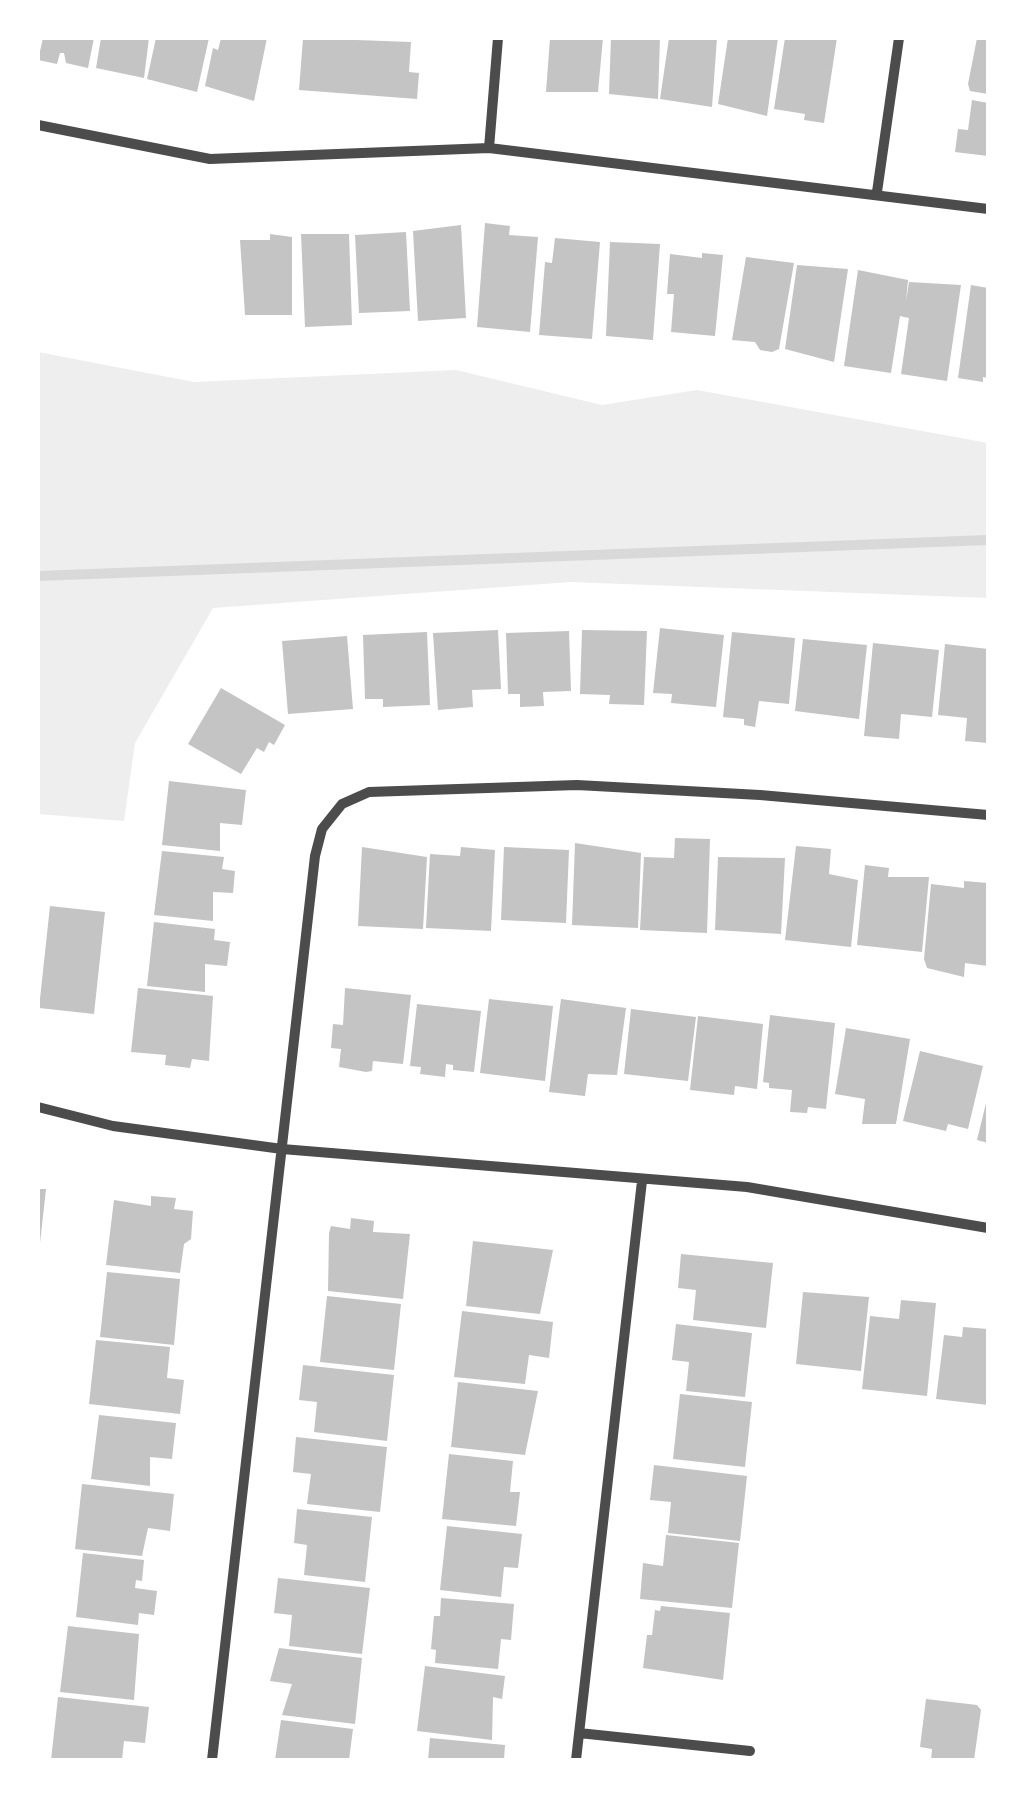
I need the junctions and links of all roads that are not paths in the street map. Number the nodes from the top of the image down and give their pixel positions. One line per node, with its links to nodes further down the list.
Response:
1 (498, 38): 4 (street)
2 (899, 38): 5 (street)
3 (38, 125): 4 (street)
4 (489, 148): 5 (street)
5 (877, 192): 6 (street)
6 (988, 209)
7 (988, 815): 9 (street)
8 (38, 1107): 9 (street)
9 (282, 1150): 10 (street); 14 (street)
10 (642, 1181): 11 (street); 12 (street)
11 (988, 1228)
12 (580, 1733): 13 (street); 15 (street)
13 (750, 1751)
14 (212, 1760)
15 (576, 1760)

